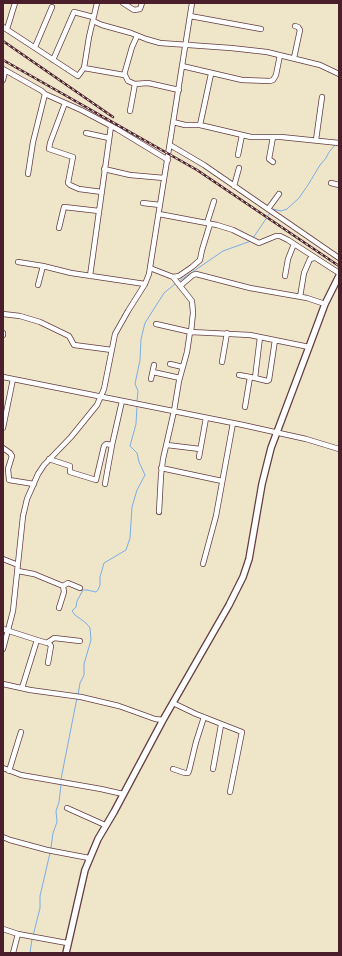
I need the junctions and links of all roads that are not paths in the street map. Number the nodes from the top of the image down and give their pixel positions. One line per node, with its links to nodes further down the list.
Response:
1 (16, 3): 10 (street)
2 (97, 3): 8 (street)
3 (123, 3): 4 (street)
4 (142, 3)
5 (192, 3): 7 (street)
6 (52, 7): 14 (street)
7 (190, 16): 11 (street); 13 (street)
8 (93, 19): 12 (street); 17 (street); 19 (street)
9 (295, 26): 16 (street)
10 (5, 28): 14 (street)
11 (260, 29)
12 (137, 36): 13 (street); 23 (street)
13 (185, 44): 15 (street); 18 (street)
14 (35, 47): 17 (street)
15 (280, 55): 16 (street); 21 (street)
16 (294, 58): 22 (street)
17 (53, 60): 19 (street)
18 (182, 66): 21 (street); 26 (street)
19 (84, 68): 23 (street)
20 (4, 70): 24 (street); 27 (street)
21 (210, 74): 32 (street)
22 (339, 74)
23 (125, 75): 25 (street)
24 (3, 80)
25 (135, 84): 26 (street); 30 (street)
26 (179, 90): 31 (street)
27 (45, 94): 29 (street); 48 (street)
28 (322, 97): 38 (street)
29 (65, 103): 33 (street); 42 (street)
30 (130, 111)
31 (173, 122): 32 (street); 40 (street)
32 (200, 125): 35 (street)
33 (112, 126): 37 (street); 44 (street)
34 (86, 133): 37 (street)
35 (242, 136): 36 (street); 43 (street)
36 (272, 137): 38 (street); 45 (street)
37 (109, 138): 47 (street)
38 (316, 140): 39 (street)
39 (339, 143)
40 (170, 145): 44 (street); 52 (street)
41 (42, 147): 42 (street)
42 (49, 149): 53 (street)
43 (238, 155)
44 (168, 160): 49 (street)
45 (273, 162)
46 (239, 168): 52 (street)
47 (104, 169): 49 (street); 53 (street)
48 (28, 174)
49 (164, 178): 57 (street)
50 (331, 183): 51 (street)
51 (339, 185)
52 (234, 186): 58 (street)
53 (102, 192): 59 (street)
54 (279, 194): 58 (street)
55 (214, 201): 61 (street)
56 (143, 203): 57 (street)
57 (160, 205): 60 (street)
58 (268, 210): 65 (street)
59 (99, 211): 62 (street); 70 (street)
60 (159, 214): 61 (street); 68 (street)
61 (209, 223): 63 (street); 72 (street)
62 (60, 228)
63 (294, 244): 64 (street); 71 (street)
64 (314, 258): 69 (street); 76 (street)
65 (339, 258)
66 (18, 262): 67 (street)
67 (43, 266): 70 (street); 74 (street)
68 (150, 268): 72 (street); 73 (street)
69 (339, 275): 77 (street)
70 (90, 276): 73 (street)
71 (285, 276)
72 (174, 278): 75 (street)
73 (146, 284): 85 (street)
74 (38, 285)
75 (180, 286): 76 (street); 80 (street)
76 (300, 297): 77 (street)
77 (326, 304): 84 (street)
78 (3, 314): 85 (street)
79 (156, 324): 80 (street)
80 (190, 332): 81 (street); 89 (street)
81 (227, 333): 82 (street); 86 (street)
82 (260, 337): 83 (street); 94 (street)
83 (275, 340): 84 (street); 94 (street)
84 (308, 347): 104 (street)
85 (112, 350): 97 (street)
86 (222, 362)
87 (170, 364): 89 (street)
88 (154, 365): 90 (street)
89 (183, 367): 93 (street)
90 (153, 372): 93 (street); 96 (street)
91 (239, 376): 94 (street)
92 (3, 377): 95 (street)
93 (180, 378): 100 (street)
94 (252, 378): 99 (street)
95 (13, 379): 97 (street); 103 (street)
96 (151, 379)
97 (102, 396): 98 (street); 111 (street)
98 (122, 401): 100 (street); 105 (street)
99 (245, 406)
100 (174, 411): 101 (street); 106 (street)
101 (206, 418): 102 (street); 108 (street)
102 (233, 423): 104 (street); 115 (street)
103 (3, 428)
104 (277, 433): 109 (street); 135 (street)
105 (112, 445): 111 (street); 117 (street)
106 (166, 445): 108 (street); 113 (street)
107 (3, 448): 114 (street)
108 (200, 449): 110 (street)
109 (339, 449)
110 (199, 457)
111 (49, 460): 116 (street)
112 (3, 468): 114 (street)
113 (161, 468): 115 (street); 118 (street)
114 (8, 469): 116 (street)
115 (222, 481): 120 (street)
116 (34, 484): 121 (street)
117 (105, 484)
118 (159, 512)
119 (3, 559): 121 (street)
120 (203, 564)
121 (18, 565): 122 (street)
122 (18, 571): 123 (street); 127 (street)
123 (63, 586): 124 (street); 125 (street)
124 (80, 588)
125 (59, 608)
126 (3, 630): 127 (street)
127 (8, 631): 128 (street); 131 (street)
128 (37, 640): 130 (street); 134 (street)
129 (80, 641): 130 (street)
130 (48, 642): 132 (street)
131 (3, 650)
132 (48, 664)
133 (3, 684): 134 (street)
134 (22, 688): 137 (street)
135 (173, 703): 136 (street); 137 (street)
136 (204, 717): 138 (street); 141 (street)
137 (163, 720): 145 (street)
138 (221, 725): 142 (street); 144 (street)
139 (20, 732): 143 (street)
140 (3, 768): 143 (street)
141 (173, 769)
142 (213, 769)
143 (9, 771): 145 (street)
144 (230, 792)
145 (123, 794): 147 (street)
146 (67, 808): 147 (street)
147 (105, 825): 149 (street)
148 (3, 837): 149 (street)
149 (89, 858): 152 (street)
150 (3, 929): 151 (street)
151 (18, 934): 152 (street); 153 (street)
152 (68, 943): 154 (street)
153 (13, 953)
154 (66, 953)

